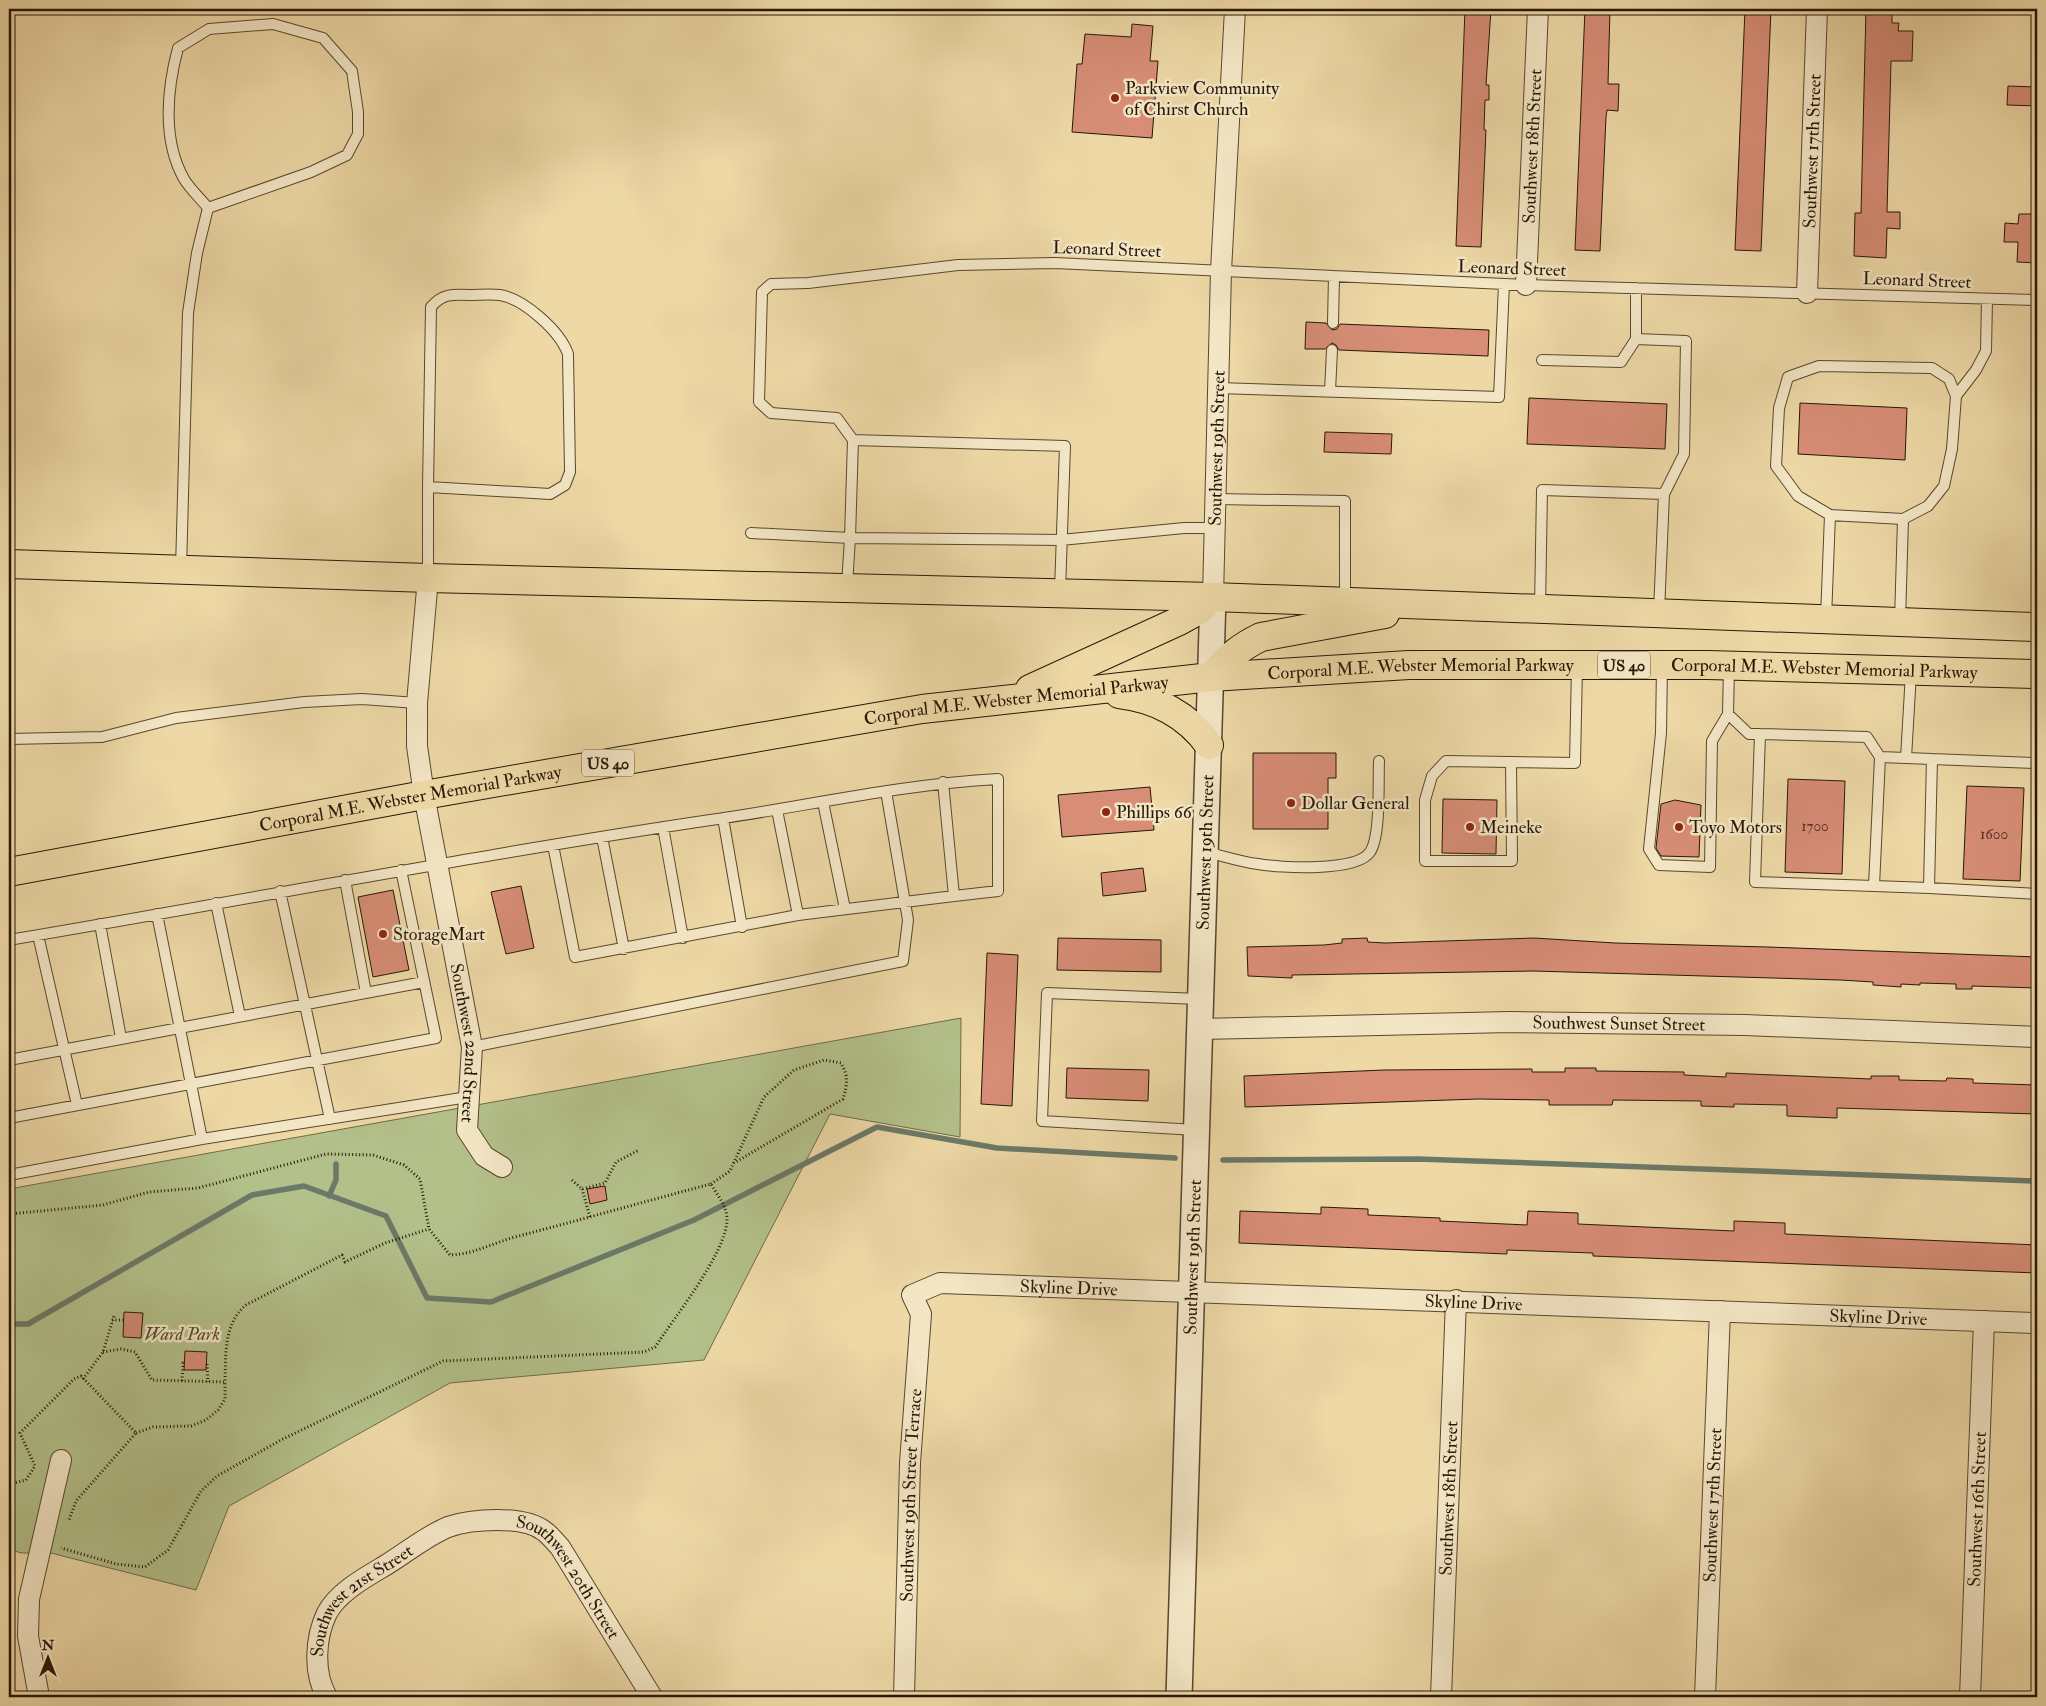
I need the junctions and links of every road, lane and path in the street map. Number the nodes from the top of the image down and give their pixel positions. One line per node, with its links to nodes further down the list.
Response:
1 (1235, 9): 5 (street, Southwest 19th Street)
2 (1538, 9): 8 (street, Southwest 18th Street)
3 (1817, 9): 10 (street, Southwest 17th Street)
4 (208, 208): 4 (lane); 31 (lane)
5 (1221, 271): 6 (lane, Leonard Street); 17 (street, Southwest 19th Street); 20 (lane, Leonard Street)
6 (1334, 276): 7 (lane, Leonard Street); 13 (lane)
7 (1504, 284): 8 (lane, Leonard Street); 18 (lane)
8 (1526, 285): 9 (lane, Leonard Street)
9 (1636, 288): 10 (lane, Leonard Street); 14 (lane)
10 (1807, 293): 11 (lane, Leonard Street)
11 (1987, 299): 12 (lane, Leonard Street); 19 (lane)
12 (2037, 300)
13 (1332, 323)
14 (1636, 339): 16 (lane); 22 (lane)
15 (1332, 350): 18 (lane)
16 (1542, 360)
17 (1218, 388): 18 (lane); 23 (street, Southwest 19th Street)
18 (1330, 391)
19 (1956, 396): 24 (lane); 25 (lane)
20 (853, 440): 28 (lane); 29 (lane)
21 (428, 487): 21 (lane); 32 (lane)
22 (1664, 494): 38 (lane); 39 (lane)
23 (1216, 499): 26 (street, Southwest 19th Street); 36 (lane)
24 (1830, 515): 25 (lane); 40 (lane)
25 (1903, 519): 41 (lane)
26 (1215, 528): 29 (lane); 35 (street, Southwest 19th Street)
27 (751, 533): 28 (lane)
28 (850, 538): 29 (lane); 33 (lane)
29 (1061, 540): 34 (lane)
30 (9, 564): 31 (main road)
31 (180, 570): 32 (main road)
32 (428, 578): 33 (main road); 51 (street, Southwest 22nd Street)
33 (846, 588): 34 (main road)
34 (1060, 594): 35 (main road)
35 (1213, 597): 36 (main road); 48 (street, Southwest 19th Street); 50 (main road)
36 (1345, 602): 37 (main road)
37 (1430, 605): 38 (main road); 48 (main road)
38 (1540, 609): 39 (main road)
39 (1659, 614): 40 (main road)
40 (1826, 620): 41 (main road)
41 (1900, 622): 42 (main road)
42 (2037, 627)
43 (1577, 665): 44 (main road, Corporal M.E. Webster Memorial Parkway / US 40); 48 (main road, Corporal M.E. Webster Memorial Parkway / US 40); 60 (lane)
44 (1662, 665): 45 (main road, Corporal M.E. Webster Memorial Parkway / US 40); 52 (lane)
45 (1729, 666): 46 (main road, Corporal M.E. Webster Memorial Parkway / US 40); 52 (lane)
46 (1911, 670): 47 (main road, Corporal M.E. Webster Memorial Parkway / US 40); 57 (lane)
47 (2037, 674)
48 (1211, 677): 49 (main road, Corporal M.E. Webster Memorial Parkway / US 40); 55 (street, Southwest 19th Street)
49 (1086, 691): 50 (main road, Corporal M.E. Webster Memorial Parkway / US 40); 55 (main road)
50 (1006, 700): 64 (main road, Corporal M.E. Webster Memorial Parkway / US 40)
51 (417, 703): 54 (lane); 64 (street, Southwest 22nd Street)
52 (1728, 714): 53 (lane)
53 (1760, 734): 56 (lane); 76 (lane)
54 (9, 738)
55 (1209, 745): 71 (street, Southwest 19th Street)
56 (1880, 757): 57 (lane); 76 (lane)
57 (1906, 758): 58 (lane)
58 (1932, 759): 61 (lane); 77 (lane)
59 (1379, 761): 71 (lane)
60 (1511, 762): 60 (lane)
61 (2037, 763)
62 (943, 782): 63 (lane); 80 (lane); 80 (lane)
63 (886, 791): 65 (lane); 82 (lane)
64 (424, 795): 72 (street, Southwest 22nd Street); 74 (main road, Corporal M.E. Webster Memorial Parkway / US 40)
65 (823, 802): 66 (lane); 83 (lane)
66 (777, 810): 67 (lane); 85 (lane)
67 (723, 818): 68 (lane); 87 (lane)
68 (663, 827): 69 (lane); 89 (lane)
69 (602, 837): 70 (lane); 91 (lane)
70 (553, 845): 72 (lane); 91 (lane)
71 (1205, 852): 94 (street, Southwest 19th Street)
72 (437, 864): 73 (lane); 101 (street, Southwest 22nd Street)
73 (401, 870): 75 (lane); 92 (lane)
74 (9, 872)
75 (345, 880): 78 (lane); 93 (lane)
76 (1874, 886): 77 (lane)
77 (1929, 888): 79 (lane)
78 (280, 891): 81 (lane); 95 (lane)
79 (2037, 894)
80 (954, 896): 82 (lane)
81 (216, 903): 84 (lane); 96 (lane)
82 (905, 903): 83 (lane); 101 (lane)
83 (845, 909): 85 (lane)
84 (157, 914): 86 (lane); 97 (lane)
85 (798, 915): 87 (lane)
86 (100, 924): 88 (lane); 100 (lane)
87 (742, 927): 89 (lane)
88 (38, 935): 90 (lane); 102 (lane)
89 (683, 938): 91 (lane)
90 (9, 940)
91 (624, 949)
92 (424, 982): 93 (lane); 104 (lane)
93 (366, 993): 95 (lane)
94 (1201, 1000): 98 (street, Southwest 19th Street); 110 (lane)
95 (304, 1005): 96 (lane); 104 (lane)
96 (240, 1016): 97 (lane)
97 (181, 1028): 100 (lane); 105 (lane)
98 (1200, 1028): 99 (street, Southwest Sunset Street); 110 (street, Southwest 19th Street)
99 (2037, 1037)
100 (122, 1038): 102 (lane)
101 (472, 1048): 106 (street, Southwest 22nd Street)
102 (65, 1049): 103 (lane); 107 (lane)
103 (9, 1060)
104 (317, 1060): 105 (lane); 109 (lane)
105 (192, 1083): 107 (lane); 111 (lane)
106 (468, 1097): 109 (lane); 114 (street, Southwest 22nd Street)
107 (78, 1105): 108 (lane)
108 (9, 1118)
109 (330, 1119): 111 (lane)
110 (1197, 1130): 122 (street, Southwest 19th Street)
111 (202, 1139): 115 (lane)
112 (639, 1150): 118 (path)
113 (734, 1163): 113 (path); 117 (path)
114 (502, 1167)
115 (9, 1175)
116 (572, 1180): 118 (path)
117 (711, 1184): 120 (path); 141 (path)
118 (582, 1189): 120 (path)
119 (9, 1214): 121 (path)
120 (590, 1217): 121 (path)
121 (429, 1228): 137 (path)
122 (1192, 1292): 123 (street, Skyline Drive); 124 (street, Skyline Drive); 146 (street, Southwest 19th Street)
123 (912, 1295): 145 (street, Southwest 19th Street Terrace)
124 (1456, 1300): 125 (street, Skyline Drive); 147 (street, Southwest 18th Street)
125 (1720, 1311): 129 (street, Skyline Drive); 148 (street, Southwest 17th Street)
126 (114, 1316): 127 (path)
127 (112, 1320): 128 (path); 131 (path)
128 (124, 1320)
129 (1984, 1321): 130 (street, Skyline Drive); 149 (street, Southwest 16th Street)
130 (2037, 1323)
131 (103, 1352): 134 (path); 135 (path)
132 (185, 1363): 135 (path)
133 (206, 1364): 136 (path)
134 (83, 1379)
135 (182, 1381): 136 (path)
136 (208, 1382): 137 (path)
137 (225, 1382): 138 (path)
138 (136, 1433)
139 (61, 1460): 142 (street)
140 (447, 1528): 143 (street, Southwest 21st Street); 144 (street, Southwest 20th Street)
141 (60, 1548)
142 (39, 1697)
143 (328, 1697)
144 (652, 1697)
145 (904, 1697)
146 (1179, 1697)
147 (1441, 1697)
148 (1705, 1697)
149 (1970, 1697)

